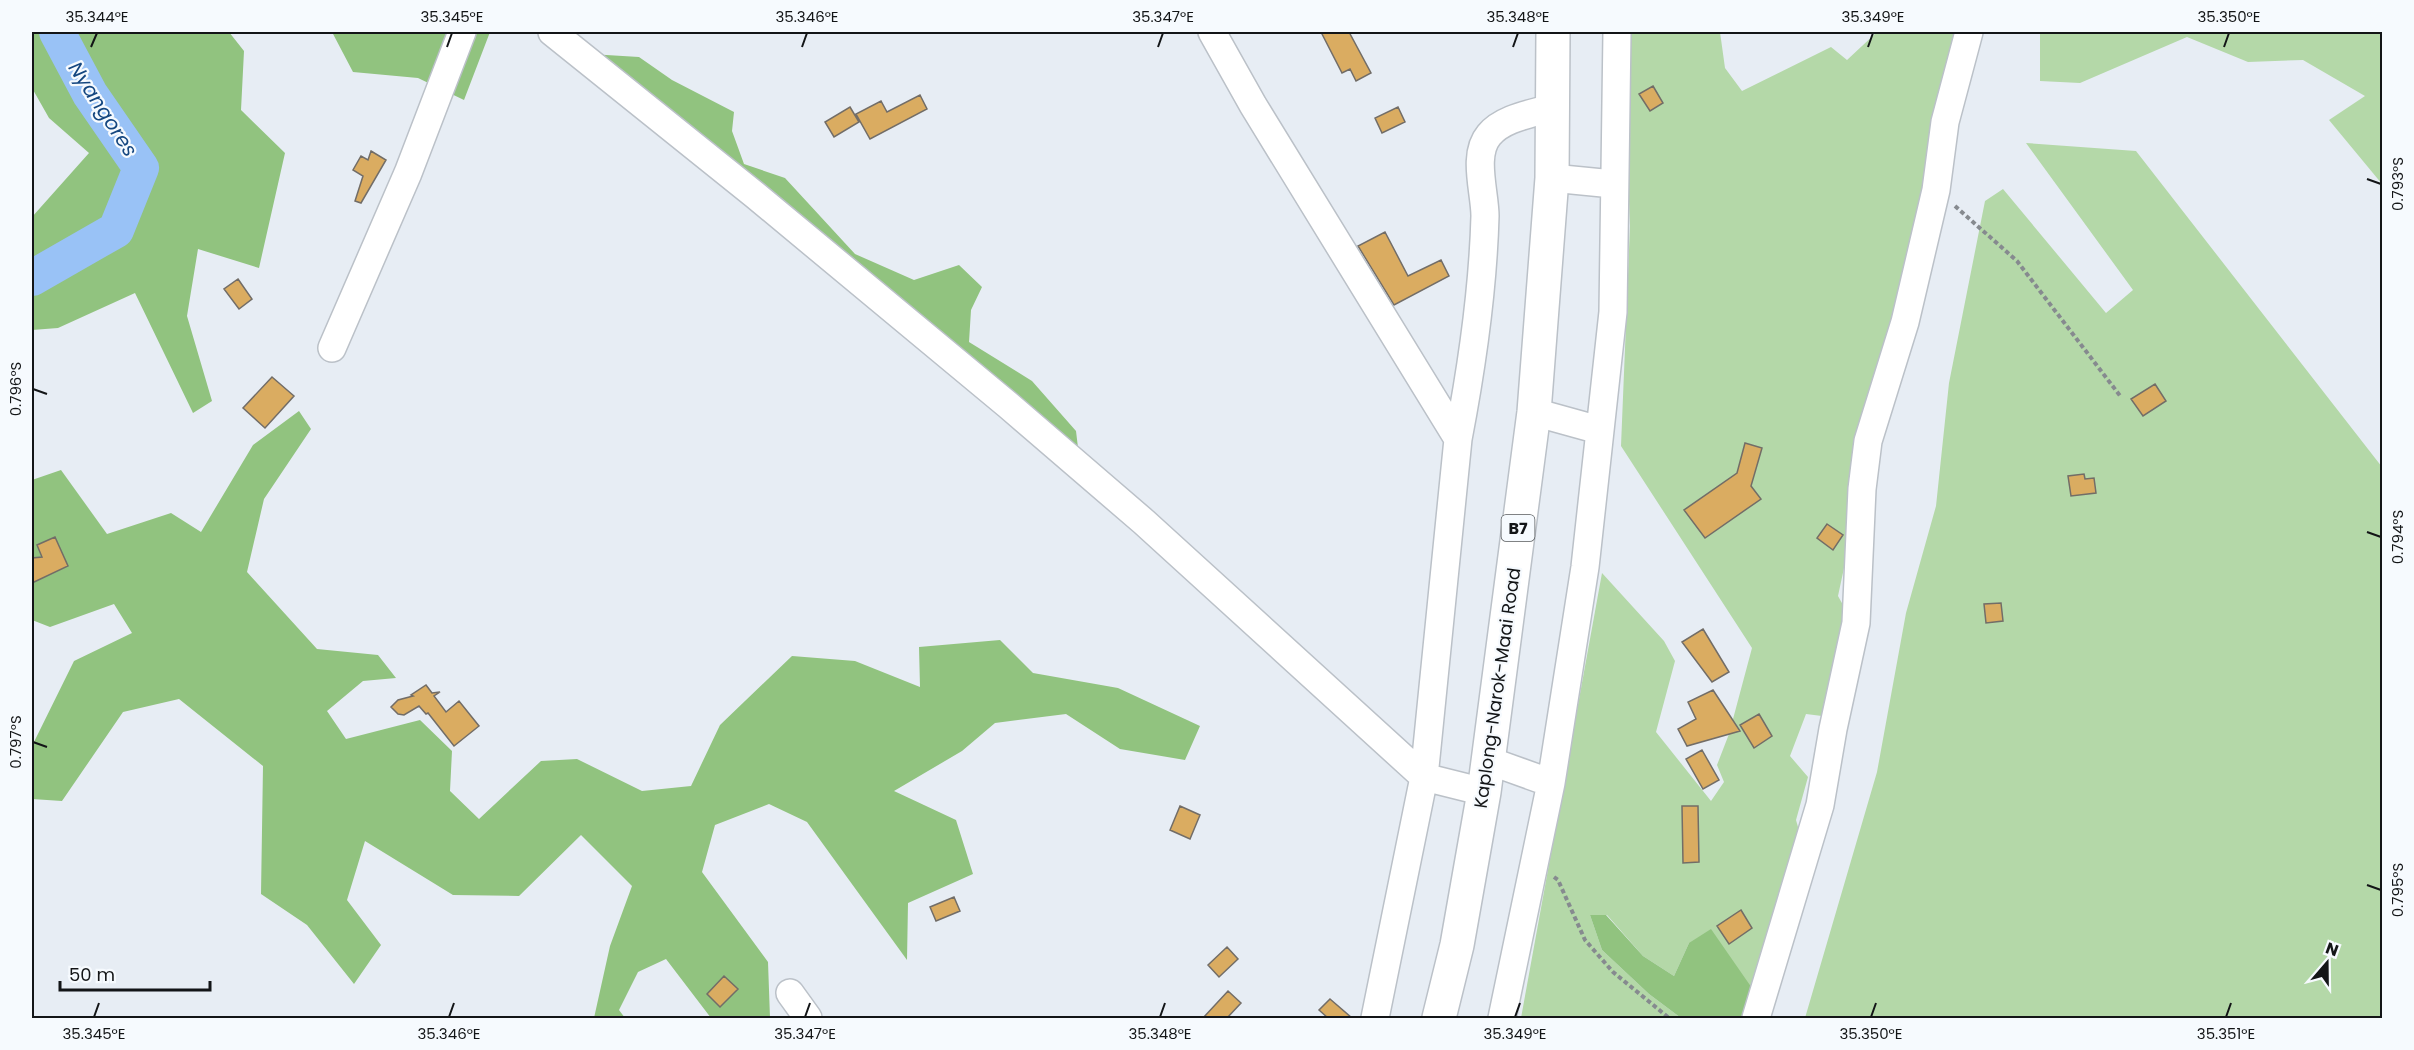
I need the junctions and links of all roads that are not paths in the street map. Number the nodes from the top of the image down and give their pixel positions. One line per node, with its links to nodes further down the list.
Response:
1 (462, 32): 10 (street)
2 (552, 32): 15 (street)
3 (1212, 32): 13 (street)
4 (1553, 32): 7 (highway, Kaplong-Narok-Maai Road / B7)
5 (1617, 32): 9 (street)
6 (1969, 32): 22 (street)
7 (1551, 108): 8 (highway, Kaplong-Narok-Maai Road / B7); 13 (street)
8 (1552, 178): 9 (street); 11 (highway, Kaplong-Narok-Maai Road / B7)
9 (1613, 184): 12 (street)
10 (332, 348)
11 (1534, 412): 12 (street); 14 (highway, Kaplong-Narok-Maai Road / B7)
12 (1599, 430): 16 (street)
13 (1458, 439): 15 (street)
14 (1485, 776): 15 (street); 16 (street); 20 (highway, Kaplong-Narok-Maai Road / B7)
15 (1424, 777): 19 (street)
16 (1551, 783): 21 (street)
17 (790, 993): 18 (street)
18 (808, 1018)
19 (1375, 1018)
20 (1439, 1018)
21 (1502, 1018)
22 (1756, 1018)

